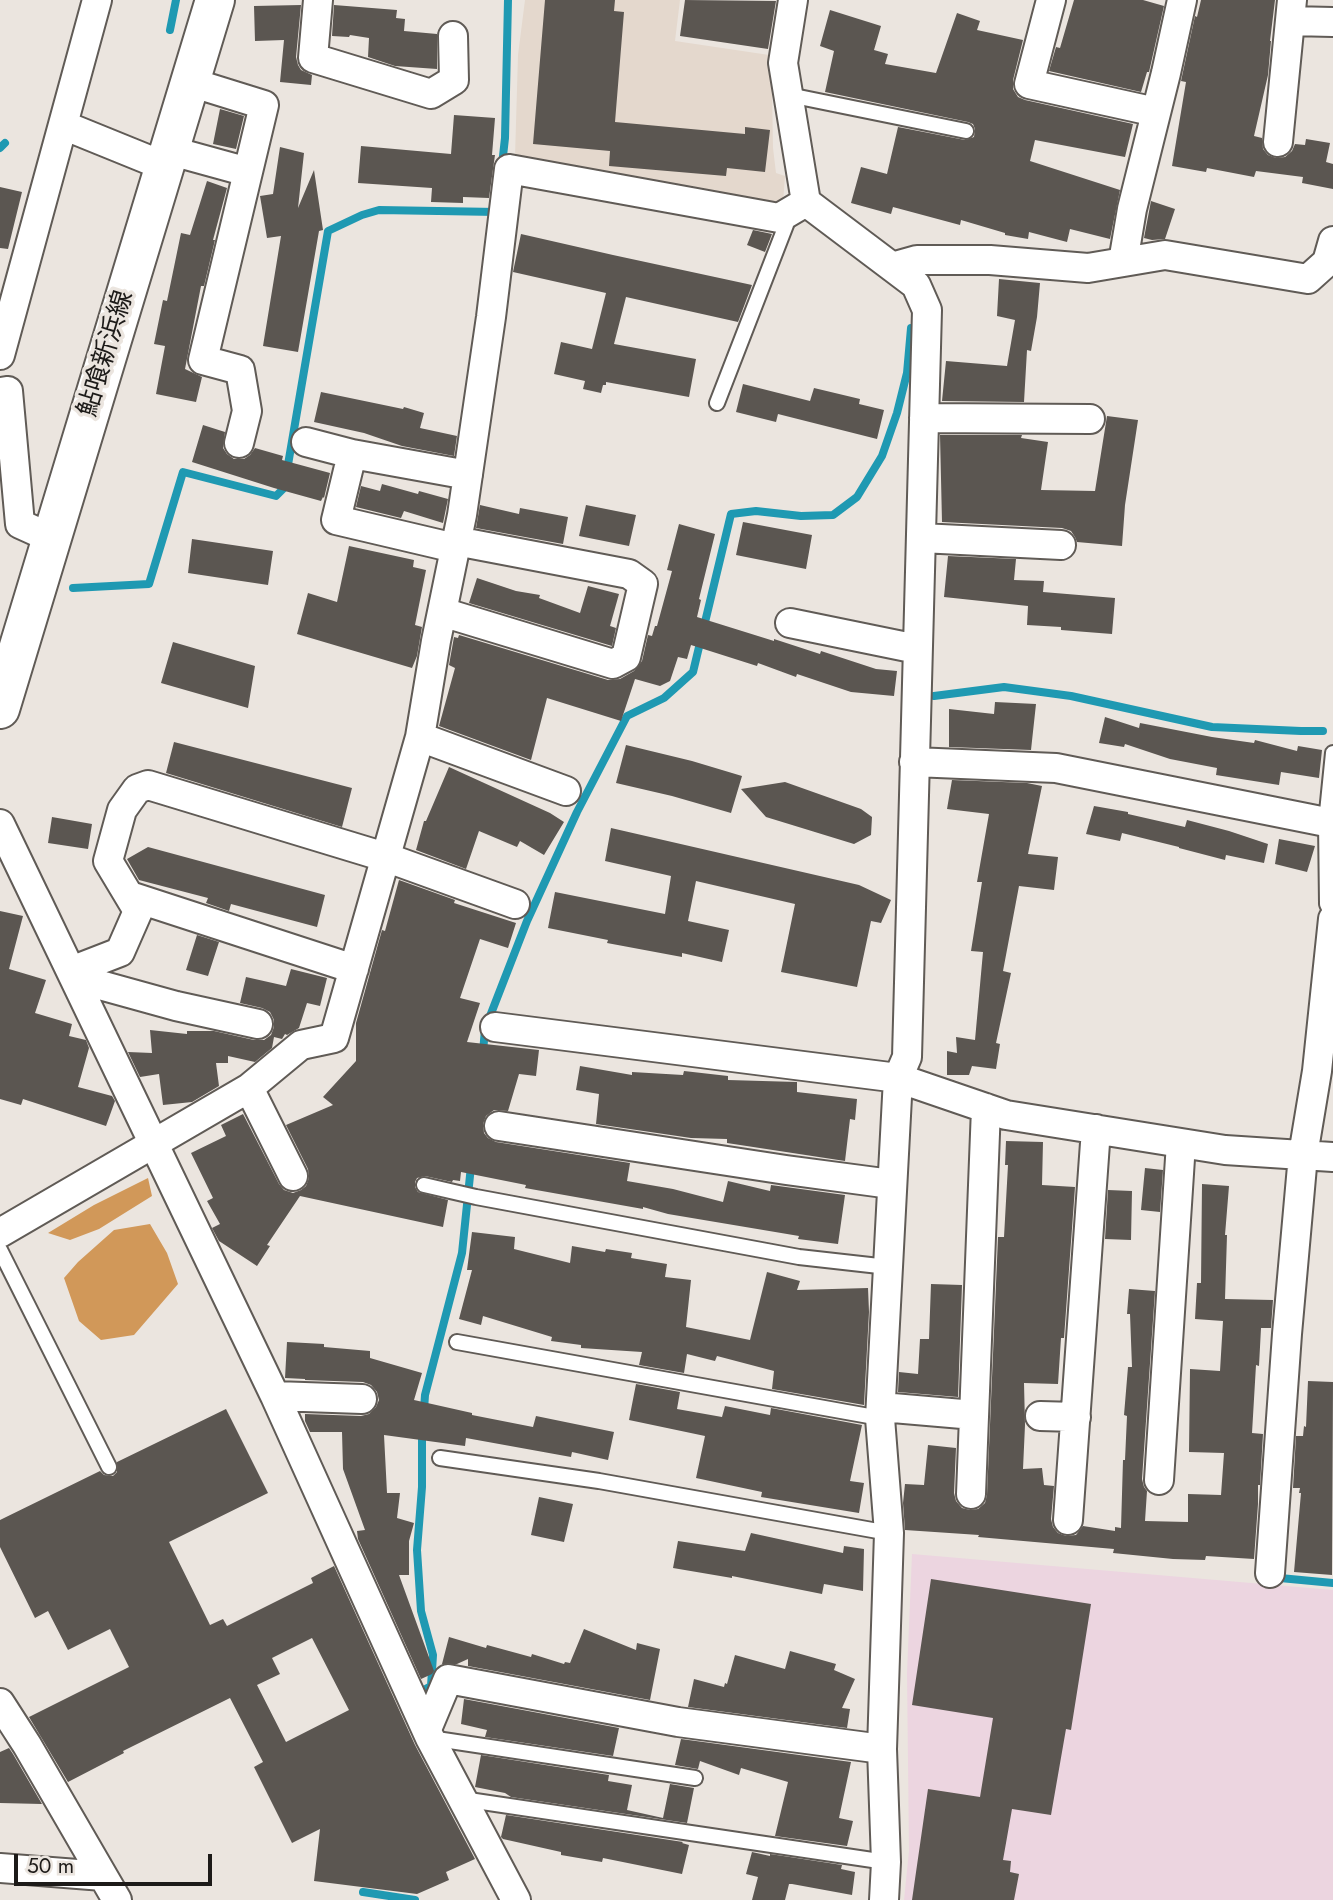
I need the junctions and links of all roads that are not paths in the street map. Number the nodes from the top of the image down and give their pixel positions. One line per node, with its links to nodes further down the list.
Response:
1 (97, 0): 13 (street)
2 (215, 0): 10 (main road, 鮎喰新浜線)
3 (318, 0): 9 (street)
4 (793, 0): 11 (street)
5 (1051, 0): 12 (street)
6 (1182, 0): 12 (street)
7 (1291, 11): 8 (street); 15 (street)
8 (1333, 22)
9 (453, 36)
10 (190, 82): 16 (main road, 鮎喰新浜線); 17 (street)
11 (789, 95): 14 (lane); 18 (street)
12 (1156, 112): 20 (street)
13 (63, 125): 16 (street); 22 (street)
14 (966, 131)
15 (1278, 142)
16 (166, 158): 17 (street); 31 (main road, 鮎喰新浜線)
17 (248, 172): 28 (street)
18 (796, 208): 21 (street); 24 (lane); 30 (street)
19 (1333, 241): 20 (street)
20 (1123, 262): 21 (street)
21 (892, 267): 25 (street)
22 (0, 355)
23 (0, 392): 31 (street)
24 (717, 403)
25 (924, 418): 26 (street); 32 (street)
26 (1090, 419)
27 (306, 442): 29 (street)
28 (239, 443)
29 (352, 454): 30 (street); 33 (street)
30 (468, 475): 33 (street)
31 (51, 538): 38 (main road, 鮎喰新浜線)
32 (920, 538): 34 (street); 37 (street)
33 (456, 544): 35 (street); 35 (street)
34 (1062, 545)
35 (442, 611): 39 (street)
36 (790, 623): 37 (street)
37 (917, 649): 41 (street)
38 (0, 709)
39 (419, 737): 42 (street); 45 (street)
40 (1333, 752): 43 (lane)
41 (914, 762): 43 (street); 53 (street)
42 (566, 791)
43 (1326, 822): 48 (lane)
44 (0, 824): 50 (street)
45 (386, 857): 46 (street); 47 (street); 49 (street)
46 (130, 897): 49 (street); 50 (street)
47 (515, 904)
48 (1333, 918): 60 (street)
49 (354, 969): 54 (street)
50 (75, 979): 51 (street); 59 (street)
51 (258, 1024)
52 (495, 1027): 53 (street)
53 (898, 1078): 55 (street); 63 (street)
54 (249, 1088): 59 (street); 62 (street)
55 (986, 1108): 57 (street); 72 (street)
56 (499, 1126): 63 (street)
57 (1096, 1129): 58 (street); 74 (street)
58 (1181, 1143): 60 (street); 77 (street)
59 (154, 1144): 65 (street); 69 (street)
60 (1303, 1155): 61 (street); 81 (street)
61 (1333, 1157)
62 (293, 1176)
63 (891, 1184): 67 (street)
64 (424, 1185): 67 (lane)
65 (0, 1233)
66 (0, 1250): 76 (lane)
67 (888, 1267): 71 (street)
68 (457, 1342): 71 (lane)
69 (275, 1396): 70 (street); 83 (street)
70 (362, 1399)
71 (881, 1413): 72 (street); 80 (street)
72 (974, 1415): 78 (street)
73 (1040, 1416): 74 (street)
74 (1076, 1417): 79 (street)
75 (440, 1458): 80 (lane)
76 (109, 1467)
77 (1160, 1480)
78 (971, 1494)
79 (1068, 1520)
80 (889, 1533): 84 (street)
81 (1270, 1573)
82 (0, 1703): 89 (street)
83 (429, 1733): 84 (street); 85 (lane); 86 (street)
84 (882, 1749): 87 (street)
85 (695, 1778)
86 (462, 1799): 87 (lane); 90 (street)
87 (886, 1862): 91 (street)
88 (0, 1868): 89 (street)
89 (110, 1888)
90 (516, 1900)
91 (884, 1900)

